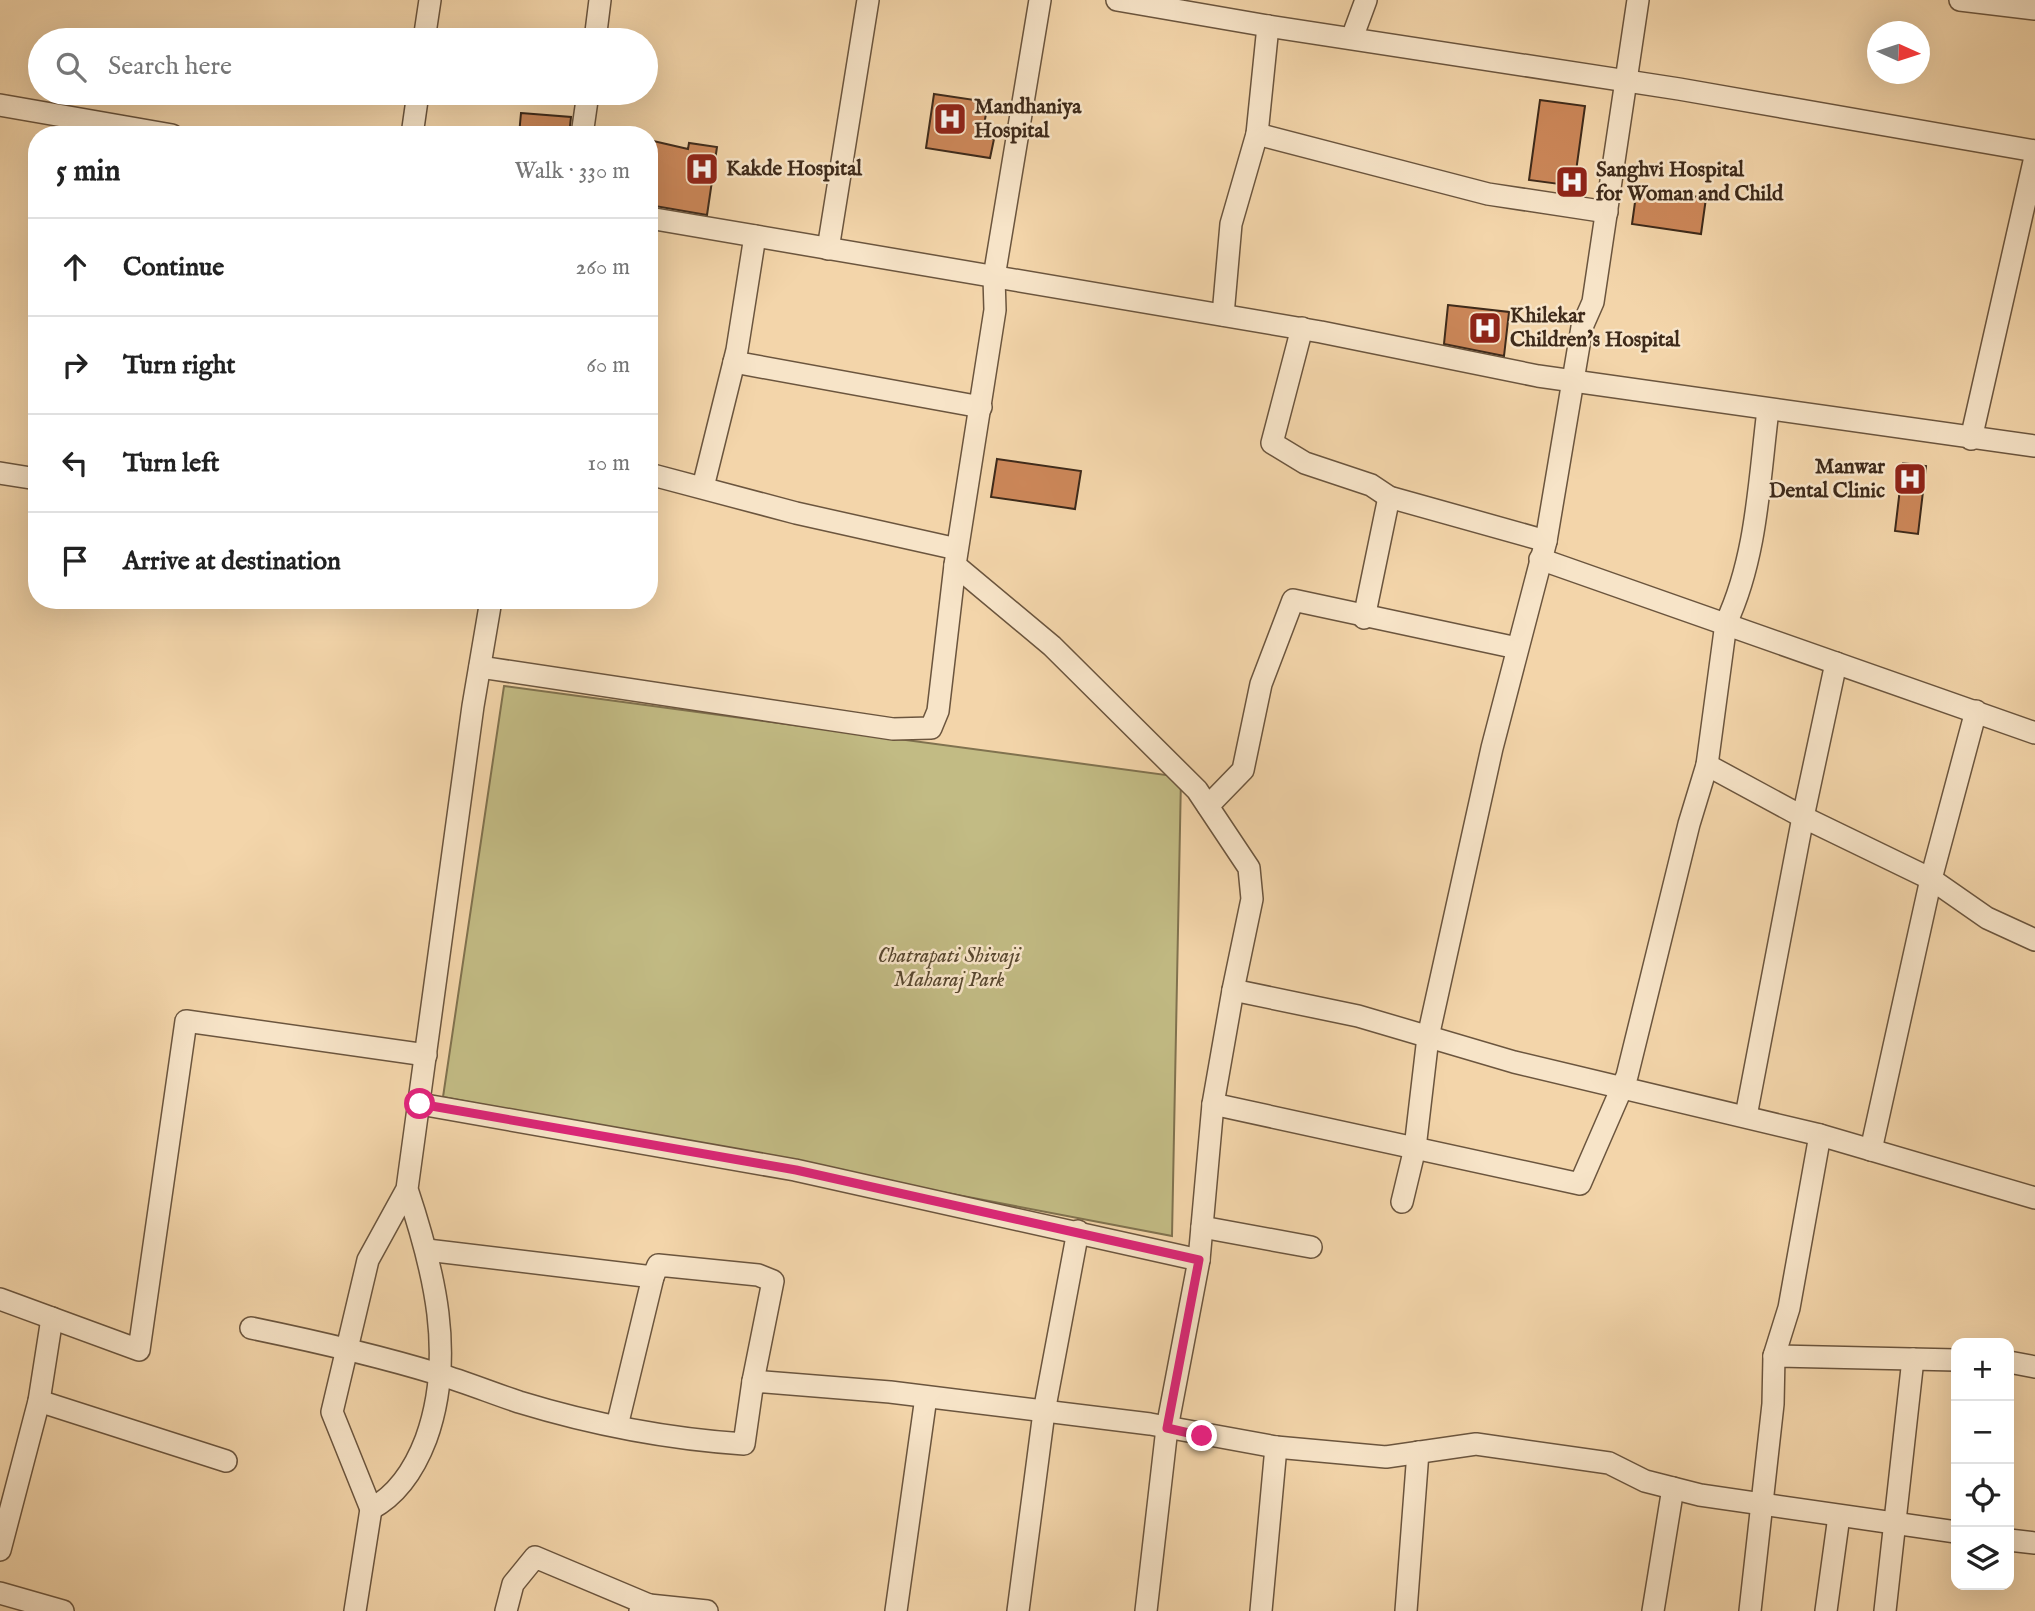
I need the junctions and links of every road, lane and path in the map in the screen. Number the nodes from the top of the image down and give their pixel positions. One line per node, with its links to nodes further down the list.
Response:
1 (430, 0): 12 (street)
2 (600, 0): 13 (street)
3 (867, 0): 27 (street)
4 (1040, 0): 28 (street)
5 (1117, 0): 10 (street)
6 (1366, 0): 14 (street)
7 (1638, 0): 15 (street)
8 (1960, 0): 9 (street)
9 (2035, 9)
10 (1230, 10): 11 (street)
11 (1268, 26): 14 (street); 22 (street)
12 (426, 28)
13 (596, 28)
14 (1352, 38): 15 (street)
15 (1624, 80): 23 (street); 24 (street)
16 (0, 105): 19 (street)
17 (416, 105): 20 (street)
18 (586, 105): 21 (street)
19 (120, 126)
20 (413, 126)
21 (583, 126)
22 (1257, 134): 24 (street); 29 (street)
23 (2035, 154): 35 (street)
24 (1607, 212): 32 (street)
25 (658, 220): 26 (street)
26 (755, 236): 27 (street); 31 (street)
27 (828, 249): 28 (street)
28 (994, 277): 29 (street); 33 (street)
29 (1223, 315): 30 (street)
30 (1302, 328): 32 (street); 41 (street)
31 (734, 362): 33 (street); 40 (street)
32 (1572, 382): 34 (street); 42 (street)
33 (981, 407): 43 (street)
34 (1768, 410): 35 (street); 46 (street)
35 (1971, 439): 36 (street)
36 (2035, 446)
37 (0, 473): 39 (street)
38 (658, 476): 40 (street)
39 (28, 478)
40 (703, 487): 43 (street)
41 (1389, 497): 42 (street); 45 (street)
42 (1543, 550): 46 (street); 47 (street)
43 (956, 557): 49 (street); 53 (street)
44 (490, 609): 49 (street)
45 (1364, 618): 47 (street); 53 (street)
46 (1726, 623): 48 (street); 52 (street)
47 (1517, 648): 58 (street)
48 (1836, 663): 50 (street); 54 (street)
49 (480, 667): 59 (street)
50 (1976, 711): 51 (street); 55 (street)
51 (2035, 733)
52 (1707, 765): 54 (street); 60 (street)
53 (1208, 806): 57 (street)
54 (1803, 817): 55 (street); 63 (street)
55 (1931, 879): 56 (street); 66 (street)
56 (2035, 940)
57 (1233, 990): 58 (street); 62 (street)
58 (1429, 1037): 60 (street); 65 (street)
59 (426, 1055): 61 (street); 77 (street)
60 (1623, 1087): 63 (street); 65 (street)
61 (420, 1104): 67 (street); 71 (street)
62 (1213, 1104): 65 (street); 70 (street)
63 (1746, 1116): 64 (street)
64 (1820, 1135): 66 (street); 80 (street)
65 (1415, 1148): 69 (street)
66 (1871, 1150): 68 (street)
67 (407, 1189): 73 (street); 79 (street)
68 (2035, 1198)
69 (1402, 1202)
70 (1202, 1227): 72 (street); 74 (street)
71 (1078, 1231): 74 (street); 89 (street)
72 (1311, 1247)
73 (427, 1250): 75 (street); 85 (street)
74 (1199, 1260): 91 (street)
75 (653, 1277): 86 (street); 90 (street)
76 (0, 1299): 77 (street)
77 (51, 1318): 88 (street)
78 (251, 1328): 79 (street)
79 (345, 1347): 85 (street); 97 (street)
80 (1774, 1356): 81 (street); 96 (street)
81 (1913, 1359): 82 (street); 99 (street)
82 (1951, 1360)
83 (2014, 1363): 84 (street)
84 (2035, 1367)
85 (440, 1374): 90 (street); 97 (street)
86 (753, 1381): 87 (street); 90 (street)
87 (926, 1397): 89 (street); 110 (street)
88 (39, 1401): 94 (street); 103 (street)
89 (1044, 1412): 91 (street); 111 (street)
90 (617, 1426)
91 (1167, 1428): 92 (street); 112 (street)
92 (1276, 1447): 93 (street); 113 (street)
93 (1418, 1452): 95 (street); 114 (street)
94 (226, 1461)
95 (1673, 1488): 96 (street); 115 (street)
96 (1761, 1504): 98 (street); 116 (street)
97 (371, 1509): 107 (street)
98 (1839, 1516): 99 (street); 117 (street)
99 (1895, 1524): 100 (street); 118 (street)
100 (1951, 1531)
101 (2014, 1541): 102 (street)
102 (2035, 1543)
103 (0, 1550)
104 (0, 1593): 106 (street)
105 (644, 1608): 108 (street); 109 (street)
106 (62, 1611)
107 (355, 1611)
108 (506, 1611)
109 (707, 1611)
110 (896, 1611)
111 (1018, 1611)
112 (1146, 1611)
113 (1261, 1611)
114 (1406, 1611)
115 (1653, 1611)
116 (1750, 1611)
117 (1826, 1611)
118 (1885, 1611)

